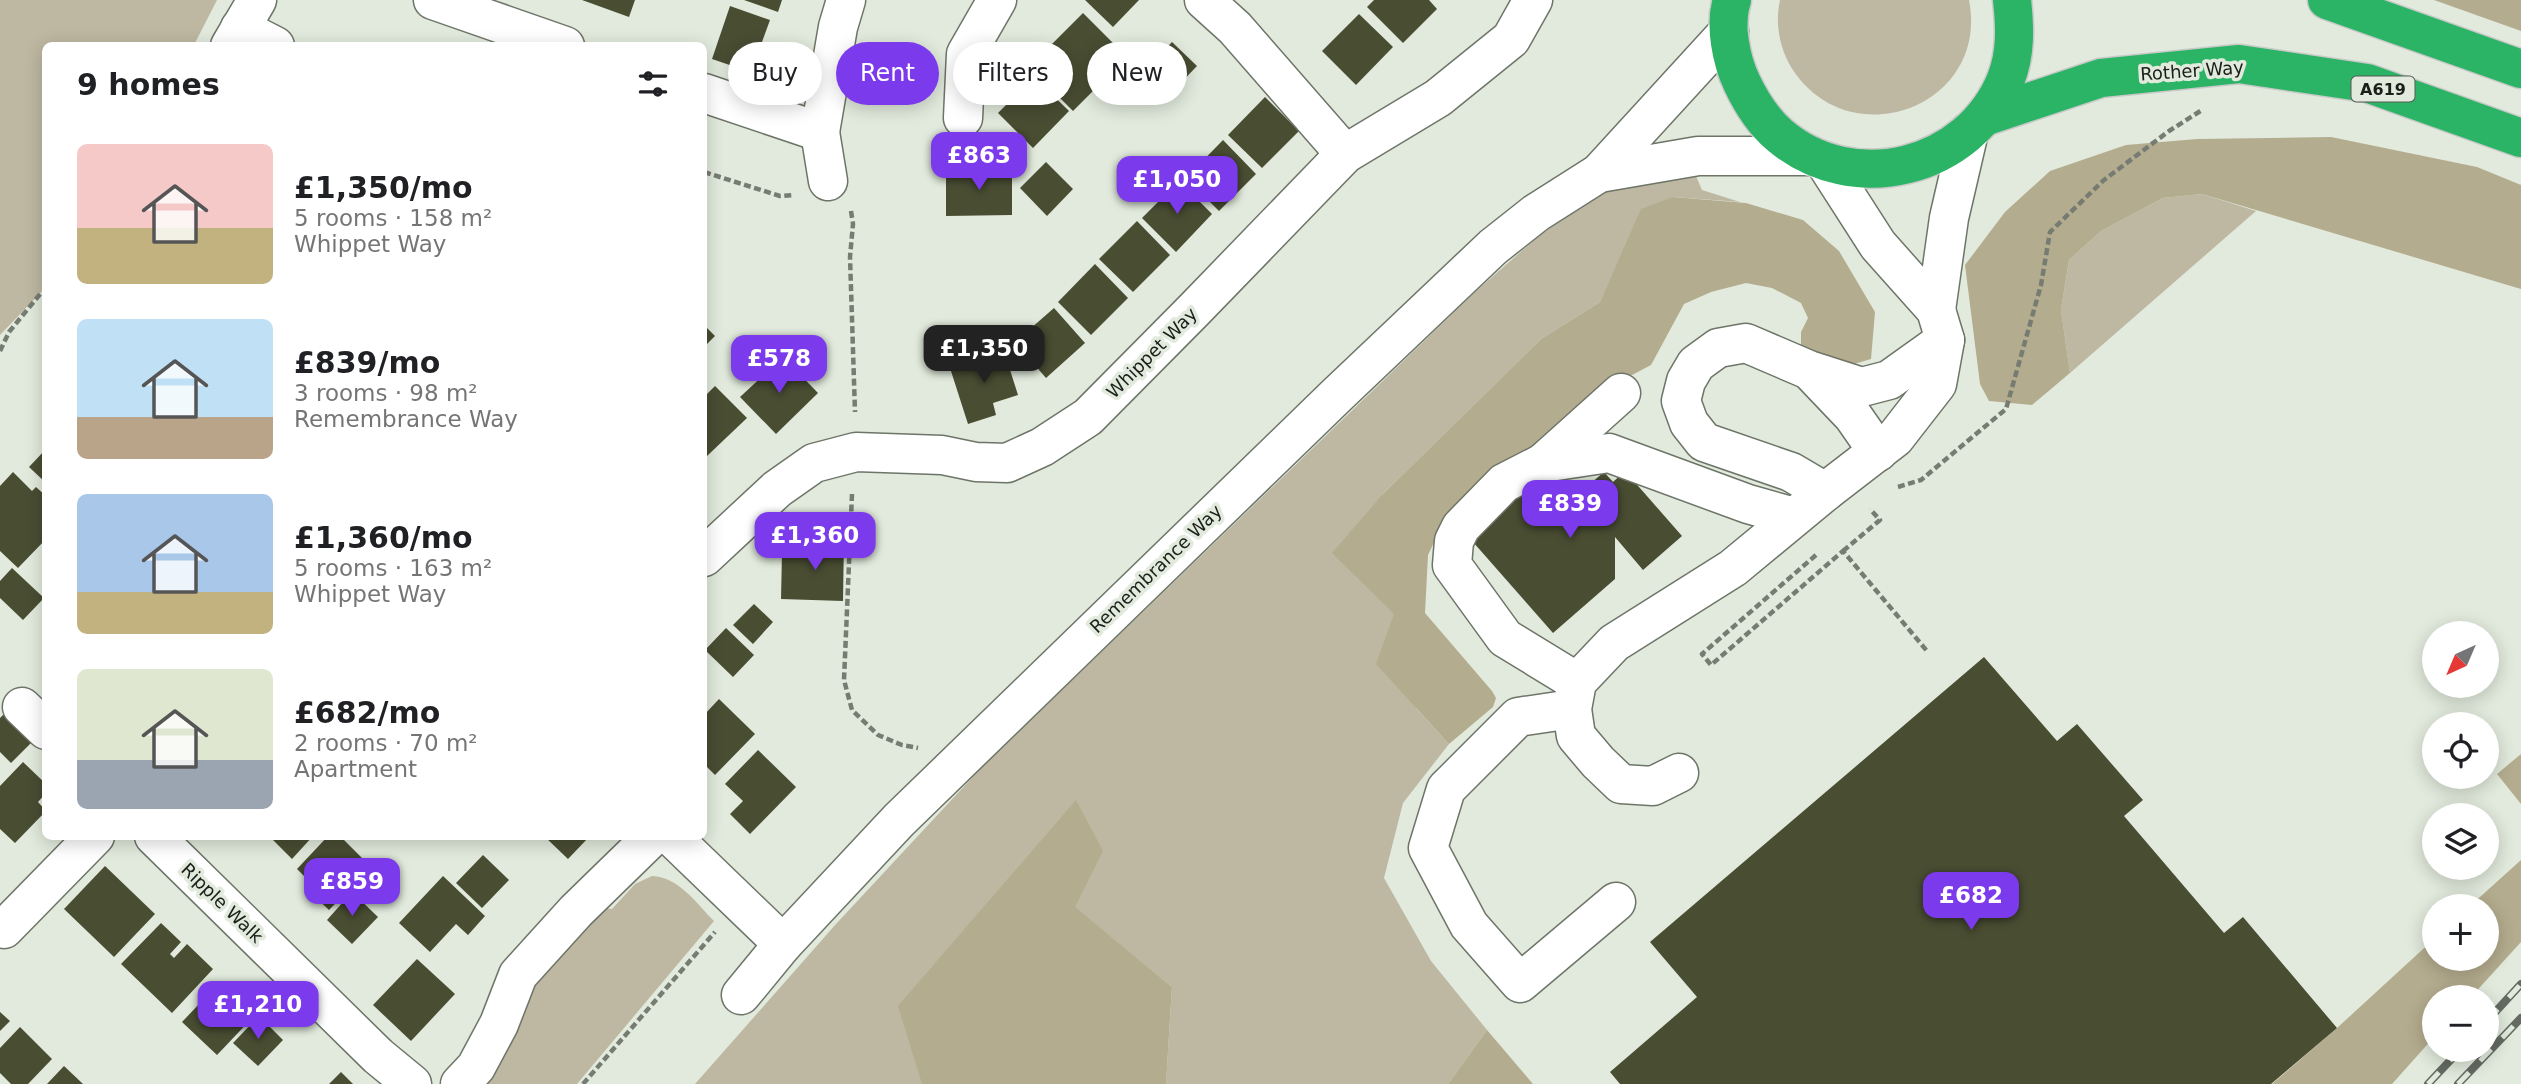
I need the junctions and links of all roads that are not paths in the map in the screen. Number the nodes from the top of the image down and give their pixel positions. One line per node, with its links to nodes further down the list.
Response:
1 (433, 0): 11 (street)
2 (997, 0): 14 (street)
3 (1204, 0): 18 (street)
4 (1533, 0): 18 (street, Whippet Way)
5 (2012, 0): 15 (highway)
6 (2327, 0): 12 (highway)
7 (1730, 9): 19 (highway); 20 (street, Remembrance Way)
8 (842, 13): 16 (street)
9 (242, 24): 10 (street)
10 (269, 42)
11 (554, 42)
12 (2521, 69)
13 (707, 94): 16 (street)
14 (963, 118)
15 (1976, 124): 17 (highway, Rother Way / A619); 19 (highway); 22 (street)
16 (820, 132): 21 (street)
17 (2521, 138)
18 (1345, 154): 29 (street, Whippet Way)
19 (1817, 159): 20 (street, Remembrance Way); 22 (street)
20 (1598, 173): 38 (street, Remembrance Way)
21 (827, 192)
22 (1940, 325): 23 (street); 25 (street)
23 (1809, 370): 25 (street); 27 (street)
24 (1621, 393): 26 (street)
25 (1878, 452): 27 (street)
26 (1543, 463): 28 (street); 30 (street)
27 (1825, 492): 28 (street)
28 (1794, 517): 30 (street)
29 (707, 554)
30 (1575, 695): 31 (street); 36 (street)
31 (1679, 773)
32 (91, 840): 37 (street)
33 (158, 840): 40 (street, Ripple Walk)
34 (649, 840): 41 (street)
35 (675, 840): 38 (street)
36 (1616, 902)
37 (4, 929)
38 (783, 944): 39 (street, Remembrance Way)
39 (741, 995)
40 (412, 1084)
41 (460, 1084)

